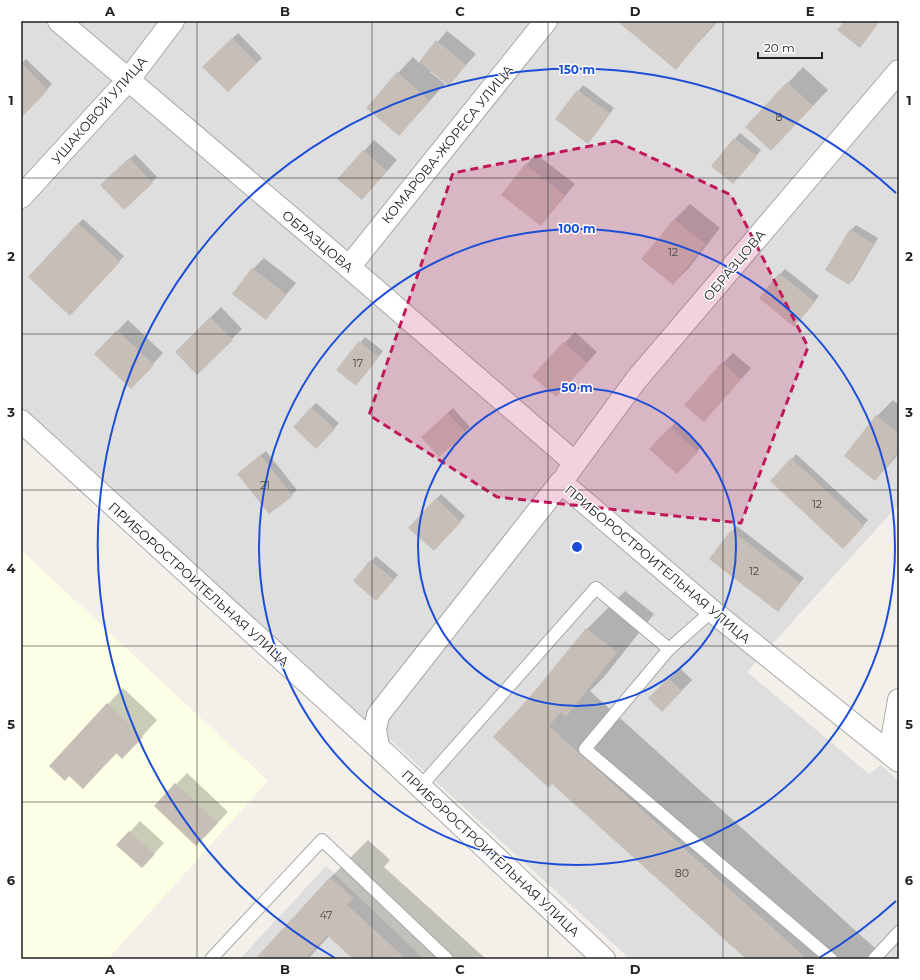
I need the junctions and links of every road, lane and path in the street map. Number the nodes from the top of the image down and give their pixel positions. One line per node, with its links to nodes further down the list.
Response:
1 (59, 21): 5 (street, ОБРАЗЦОВА)
2 (173, 21): 5 (street, УШАКОВОЙ УЛИЦА)
3 (546, 21): 7 (street, КОМАРОВА-ЖОРЕСА УЛИЦА)
4 (899, 71): 9 (street, ОБРАЗЦОВА)
5 (129, 79): 6 (street, УШАКОВОЙ УЛИЦА); 7 (street, ОБРАЗЦОВА)
6 (21, 196)
7 (349, 267): 9 (street, ОБРАЗЦОВА)
8 (21, 421): 14 (street, ПРИБОРОСТРОИТЕЛЬНАЯ УЛИЦА)
9 (575, 463): 10 (street, ОБРАЗЦОВА)
10 (561, 482): 11 (street, ПРИБОРОСТРОИТЕЛЬНАЯ УЛИЦА); 14 (street, ПРИБОРОСТРОИТЕЛЬНАЯ УЛИЦА)
11 (712, 611): 12 (lane); 15 (street, ПРИБОРОСТРОИТЕЛЬНАЯ УЛИЦА)
12 (669, 649): 16 (lane); 21 (lane)
13 (899, 700): 15 (street)
14 (378, 747): 16 (street, ПРИБОРОСТРОИТЕЛЬНАЯ УЛИЦА)
15 (894, 757)
16 (420, 787): 20 (street, ПРИБОРОСТРОИТЕЛЬНАЯ УЛИЦА)
17 (899, 932): 22 (lane)
18 (211, 959): 19 (lane)
19 (447, 959)
20 (604, 959)
21 (831, 959)
22 (874, 959)

